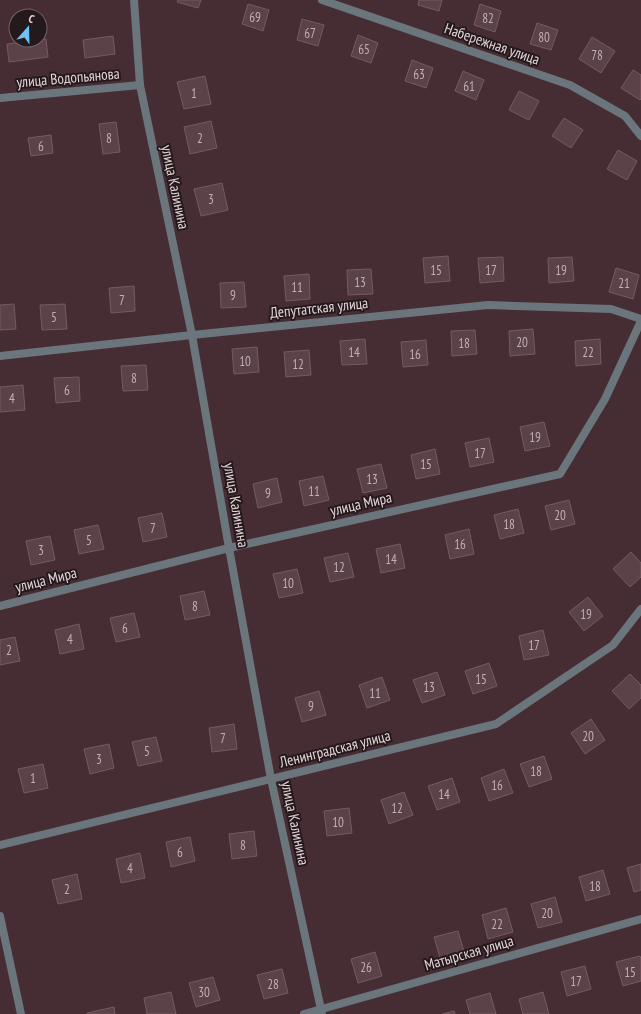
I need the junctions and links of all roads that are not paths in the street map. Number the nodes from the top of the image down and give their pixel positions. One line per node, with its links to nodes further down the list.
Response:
1 (134, 0): 3 (street, улица Калинина)
2 (322, 0): 5 (street, Набережная улица)
3 (140, 85): 4 (street, улица Водопьянова); 7 (street, улица Калинина)
4 (0, 98)
5 (641, 136)
6 (641, 320): 7 (street, Депутатская улица); 9 (street, улица Мира)
7 (192, 335): 8 (street, Депутатская улица); 9 (street, улица Калинина)
8 (0, 356)
9 (229, 548): 10 (street, улица Мира); 12 (street, улица Калинина)
10 (0, 606)
11 (641, 609): 12 (street, Ленинградская улица)
12 (271, 779): 13 (street, Ленинградская улица); 16 (street, улица Калинина)
13 (0, 845)
14 (0, 916): 17 (street)
15 (641, 919): 16 (street, Матырская улица)
16 (322, 1012): 18 (street, Матырская улица)
17 (21, 1014)
18 (304, 1014)

